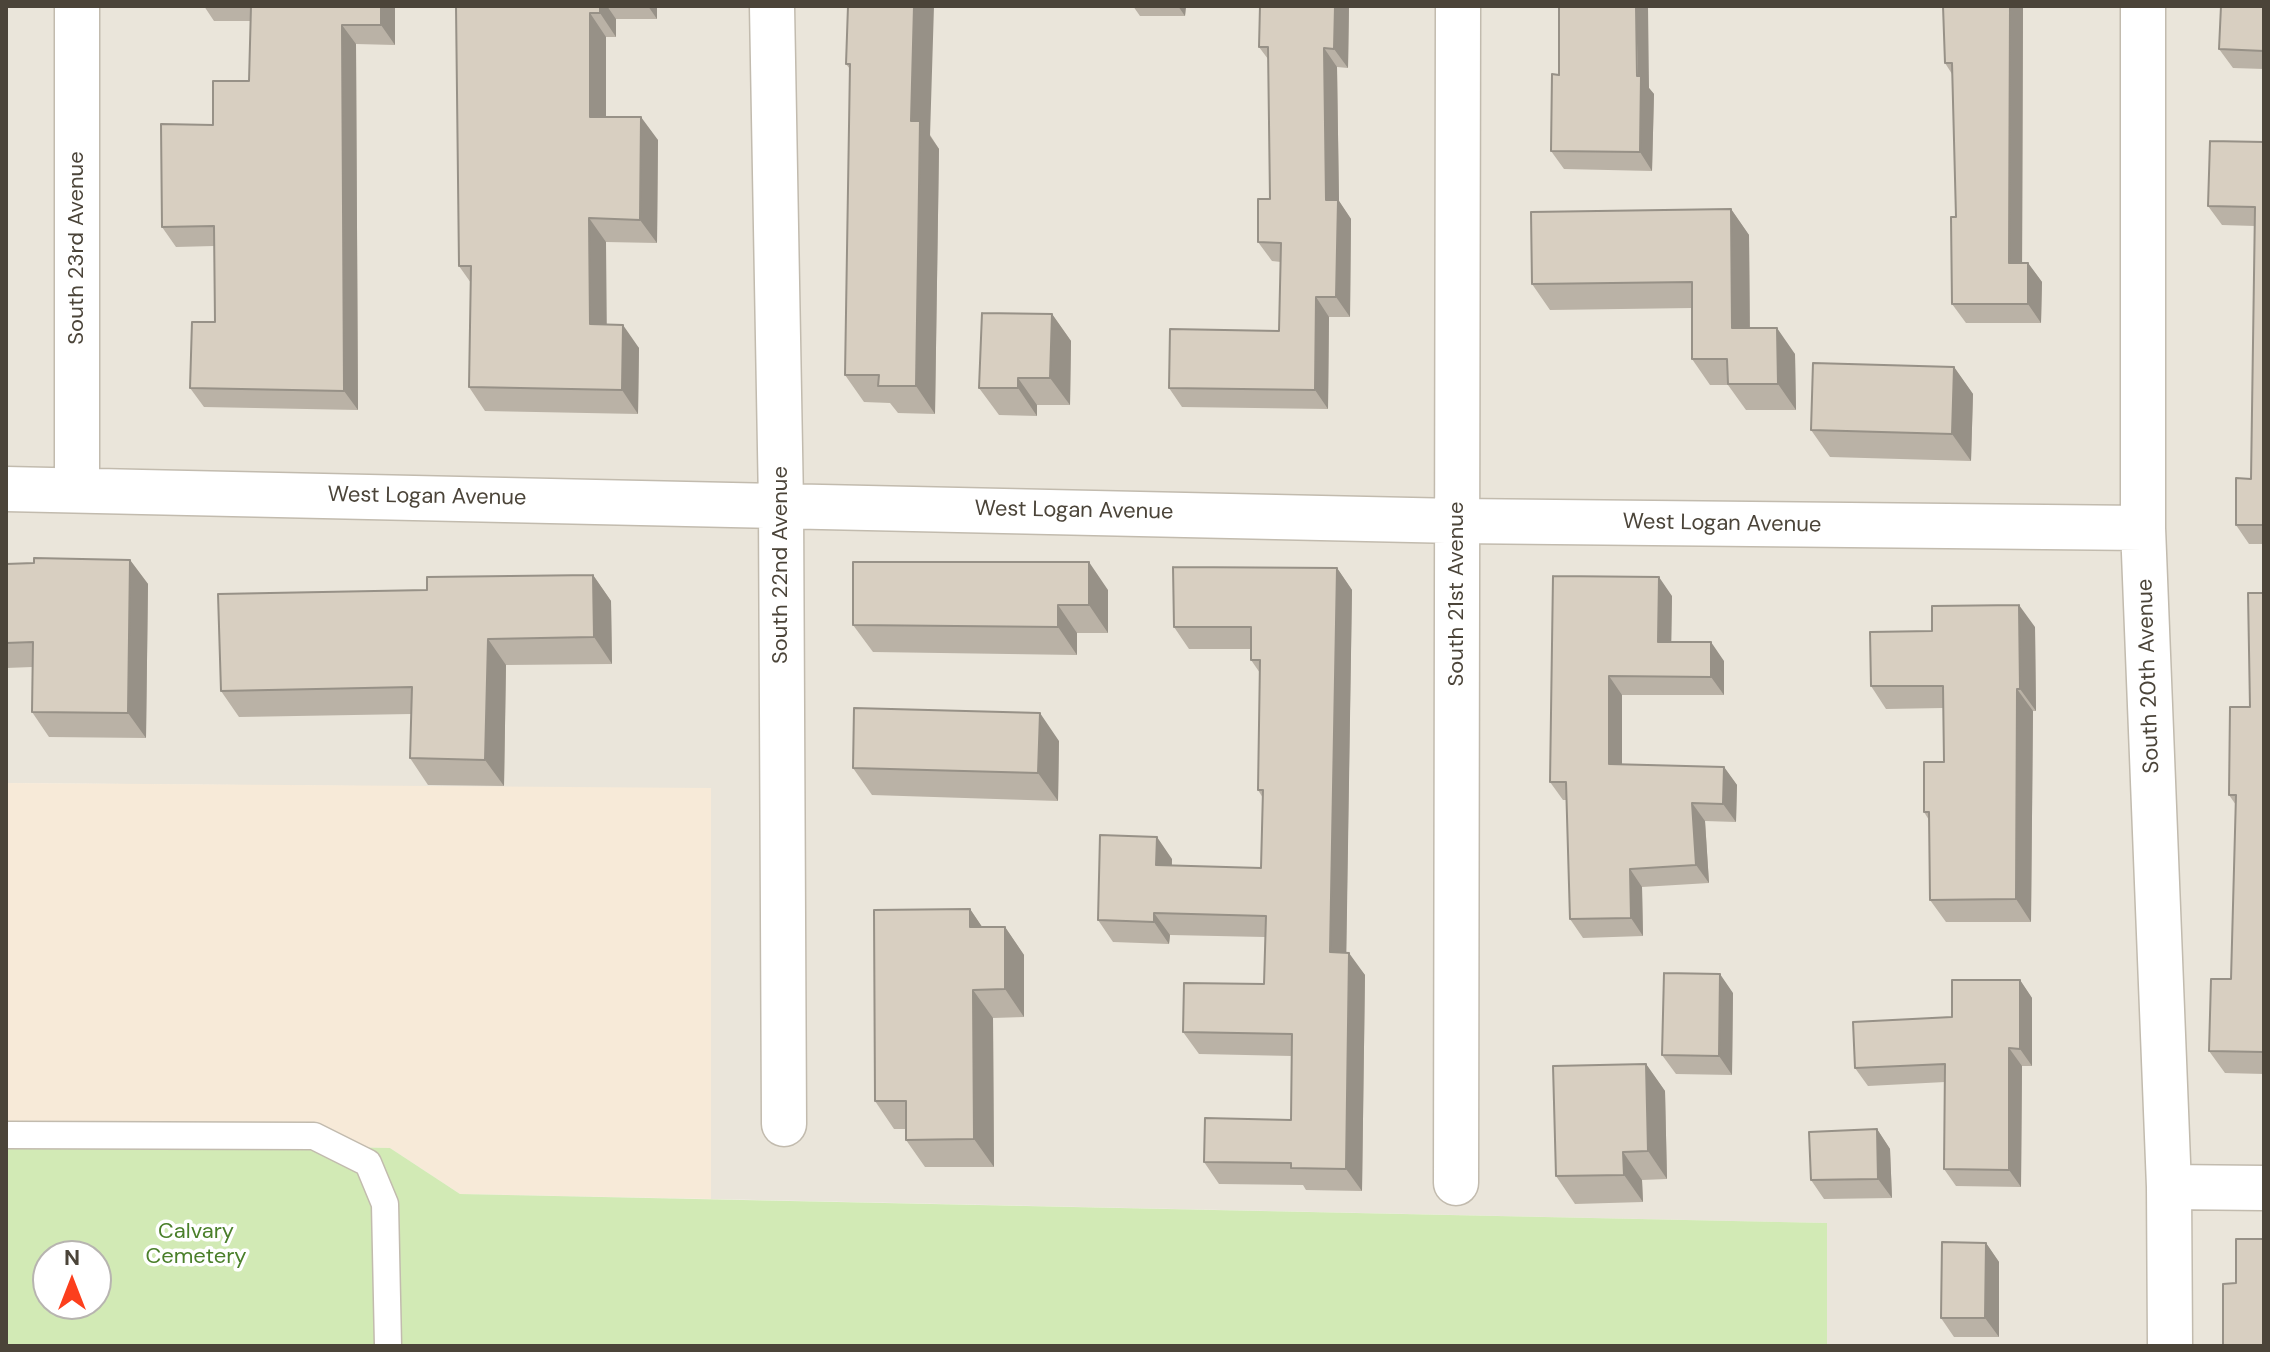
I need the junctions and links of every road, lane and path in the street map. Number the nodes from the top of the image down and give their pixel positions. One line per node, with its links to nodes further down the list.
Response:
1 (77, 6): 6 (street, South 23rd Avenue)
2 (772, 6): 7 (street, South 22nd Avenue)
3 (1458, 6): 8 (street, South 21st Avenue)
4 (2143, 6): 9 (street, South 20th Avenue)
5 (6, 489): 6 (street, West Logan Avenue)
6 (77, 490): 7 (street, West Logan Avenue)
7 (781, 504): 8 (street, West Logan Avenue); 10 (street, South 22nd Avenue)
8 (1457, 521): 9 (street, West Logan Avenue); 12 (street, South 21st Avenue)
9 (2143, 528): 13 (street, South 20th Avenue)
10 (784, 1124)
11 (6, 1135): 15 (lane)
12 (1456, 1183)
13 (2169, 1187): 14 (street); 16 (street, South 20th Avenue)
14 (2264, 1188)
15 (388, 1346)
16 (2170, 1346)

